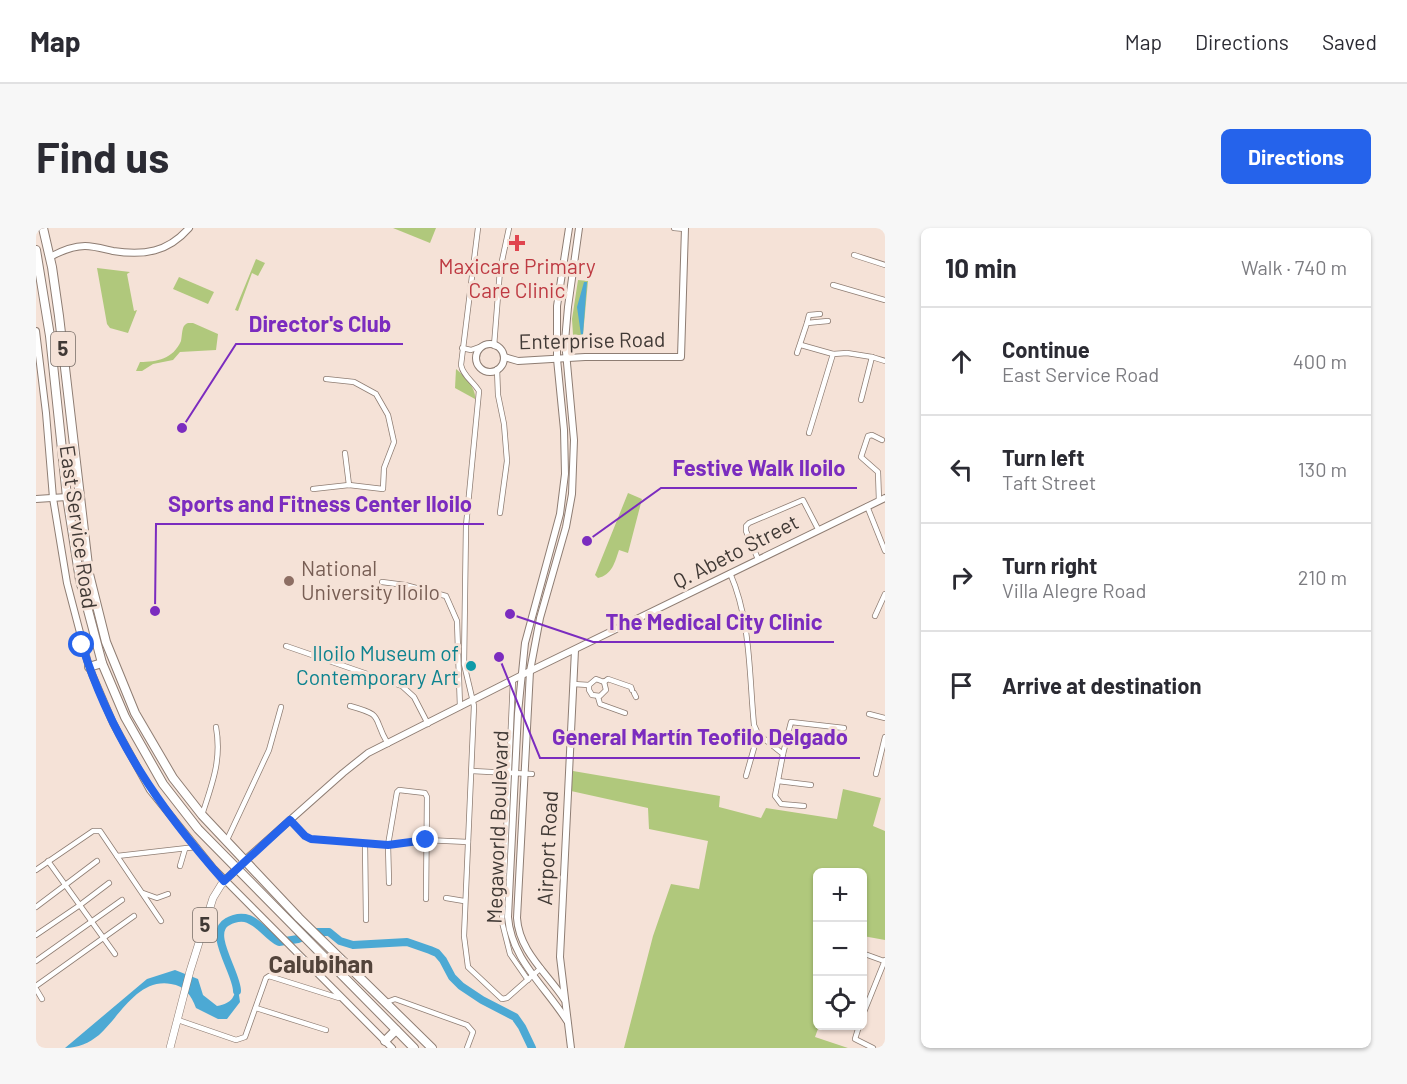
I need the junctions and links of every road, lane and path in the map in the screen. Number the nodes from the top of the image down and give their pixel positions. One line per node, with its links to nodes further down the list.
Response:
1 (43, 228): 11 (highway, 5)
2 (189, 228): 11 (main road)
3 (478, 228): 25 (street)
4 (509, 228): 24 (street)
5 (569, 228): 20 (main road, Megaworld Boulevard)
6 (579, 228): 21 (main road, Megaworld Boulevard)
7 (674, 228): 8 (street)
8 (685, 229): 31 (main road, Enterprise Road)
9 (36, 250): 15 (highway, 5)
10 (854, 255): 12 (street)
11 (50, 257): 80 (highway, 5)
12 (885, 265)
13 (833, 285): 14 (street)
14 (885, 300)
15 (40, 304): 43 (highway, 5)
16 (820, 314): 18 (street)
17 (828, 321): 18 (street)
18 (807, 323): 22 (street)
19 (36, 331): 44 (main road, East Service Road)
20 (556, 341): 21 (main road); 30 (main road, Megaworld Boulevard)
21 (565, 341): 31 (main road, Megaworld Boulevard)
22 (801, 345): 26 (street); 27 (street)
23 (482, 346): 24 (main road, Enterprise Road); 25 (street); 33 (main road, Enterprise Road)
24 (498, 347): 28 (main road, Enterprise Road)
25 (462, 348): 72 (street)
26 (797, 353)
27 (833, 354): 29 (street); 38 (street)
28 (504, 357): 30 (main road, Enterprise Road); 33 (main road, Enterprise Road)
29 (872, 357): 32 (street); 37 (street)
30 (556, 359): 31 (main road, Enterprise Road); 36 (main road, Megaworld Boulevard)
31 (566, 359): 35 (main road, Megaworld Boulevard)
32 (885, 361)
33 (497, 369): 48 (street)
34 (326, 379): 41 (street)
35 (568, 382): 36 (main road); 57 (main road, Megaworld Boulevard)
36 (560, 383): 56 (main road, Megaworld Boulevard)
37 (861, 400)
38 (808, 433)
39 (882, 440): 46 (street)
40 (345, 453): 41 (street)
41 (349, 485): 42 (street)
42 (313, 489)
43 (68, 496): 44 (main road); 60 (highway, 5)
44 (54, 498): 45 (main road); 61 (main road, East Service Road)
45 (36, 499)
46 (882, 499): 47 (main road, Q. Abeto Street)
47 (867, 507): 49 (main road, Q. Abeto Street); 50 (street)
48 (500, 513)
49 (818, 529): 51 (main road, Q. Abeto Street); 51 (street)
50 (885, 551)
51 (758, 559): 52 (main road, Q. Abeto Street)
52 (729, 573): 59 (main road, Q. Abeto Street); 84 (street)
53 (382, 582): 75 (street)
54 (885, 594): 55 (street)
55 (875, 616)
56 (525, 643): 57 (main road); 63 (main road, Megaworld Boulevard)
57 (534, 645): 62 (main road, Megaworld Boulevard)
58 (286, 646): 79 (street)
59 (575, 650): 62 (main road, Q. Abeto Street); 66 (main road, Airport Road)
60 (102, 663): 61 (highway); 83 (highway, 5)
61 (89, 667): 107 (main road, East Service Road)
62 (530, 671): 63 (main road, Q. Abeto Street); 71 (main road, Megaworld Boulevard)
63 (522, 676): 64 (main road, Q. Abeto Street); 70 (main road, Megaworld Boulevard)
64 (513, 680): 72 (main road, Q. Abeto Street); 91 (street)
65 (604, 682): 67 (street); 68 (street); 69 (street)
66 (573, 684): 67 (street); 147 (main road, Airport Road)
67 (589, 685): 69 (street)
68 (634, 694)
69 (597, 697): 76 (street)
70 (519, 698): 71 (main road); 87 (main road, Megaworld Boulevard)
71 (528, 698): 88 (main road, Megaworld Boulevard)
72 (474, 700): 75 (main road, Q. Abeto Street); 90 (street)
73 (350, 706): 86 (street)
74 (281, 707): 103 (street)
75 (460, 707): 79 (main road, Q. Abeto Street)
76 (625, 713)
77 (869, 714): 78 (street)
78 (885, 718)
79 (428, 724): 86 (main road, Q. Abeto Street)
80 (142, 726): 83 (highway); 100 (highway, 5)
81 (216, 727): 100 (street)
82 (844, 728): 89 (street)
83 (132, 731): 114 (highway, 5)
84 (758, 734): 89 (street); 94 (street)
85 (885, 737): 93 (street)
86 (388, 744): 101 (main road, Q. Abeto Street)
87 (516, 751): 88 (main road); 91 (main road, Megaworld Boulevard)
88 (526, 751): 92 (main road, Megaworld Boulevard)
89 (783, 754): 95 (street)
90 (472, 771): 91 (street); 104 (street)
91 (511, 773): 92 (street); 97 (main road, Megaworld Boulevard); 143 (street)
92 (528, 774): 98 (main road, Megaworld Boulevard)
93 (876, 774)
94 (746, 776)
95 (778, 781): 96 (street); 99 (street)
96 (811, 785)
97 (513, 800): 98 (main road); 136 (main road, Megaworld Boulevard)
98 (523, 800): 134 (main road, Megaworld Boulevard)
99 (804, 806)
100 (202, 815): 103 (highway, 5)
101 (290, 820): 105 (street); 112 (main road, Q. Abeto Street)
102 (426, 840): 104 (street); 106 (street); 106 (street); 123 (street)
103 (226, 842): 112 (highway, 5)
104 (468, 842): 125 (street)
105 (365, 843): 106 (street); 129 (street)
106 (388, 845): 118 (street)
107 (196, 847): 108 (street); 116 (main road, East Service Road)
108 (184, 849): 109 (street); 113 (street)
109 (117, 856): 110 (street); 120 (street)
110 (48, 861): 115 (street); 119 (street)
111 (97, 861): 119 (street)
112 (244, 861): 114 (main road, 5); 141 (highway)
113 (180, 866)
114 (236, 868): 116 (main road, 5); 142 (highway)
115 (36, 870)
116 (224, 881): 145 (main road, East Service Road); 151 (main road, 5)
117 (109, 883): 126 (street)
118 (389, 883)
119 (66, 886): 126 (street); 127 (street)
120 (143, 893): 121 (street); 130 (street)
121 (168, 894)
122 (446, 898): 125 (street)
123 (426, 899)
124 (122, 900): 131 (street)
125 (464, 901): 143 (street)
126 (80, 905): 131 (street); 132 (street)
127 (36, 907)
128 (134, 916): 133 (street)
129 (366, 920)
130 (161, 921)
131 (92, 922): 133 (street); 138 (street)
132 (36, 935)
133 (103, 938): 135 (street); 144 (street)
134 (527, 949): 136 (main road); 140 (main road, Megaworld Boulevard)
135 (115, 954)
136 (518, 954): 143 (main road, Megaworld Boulevard)
137 (867, 955): 139 (street)
138 (36, 961)
139 (885, 961): 149 (street)
140 (541, 968): 143 (street); 147 (main road, Megaworld Boulevard)
141 (353, 969): 142 (highway); 148 (highway)
142 (345, 977): 154 (highway)
143 (531, 978): 152 (main road, Megaworld Boulevard)
144 (36, 988): 146 (street)
145 (342, 995): 150 (street); 156 (main road, East Service Road)
146 (42, 999)
147 (564, 999): 152 (main road, Airport Road)
148 (387, 1002): 160 (highway); 161 (street)
149 (867, 1005)
150 (256, 1008): 151 (street); 153 (street)
151 (178, 1020): 157 (main road, 5)
152 (567, 1021): 162 (main road, Airport Road)
153 (326, 1030)
154 (396, 1030): 156 (highway); 159 (highway)
155 (858, 1030): 163 (street)
156 (385, 1041): 158 (main road, East Service Road)
157 (170, 1048)
158 (392, 1048)
159 (414, 1048)
160 (432, 1048)
161 (467, 1048)
162 (571, 1048)
163 (873, 1048)

